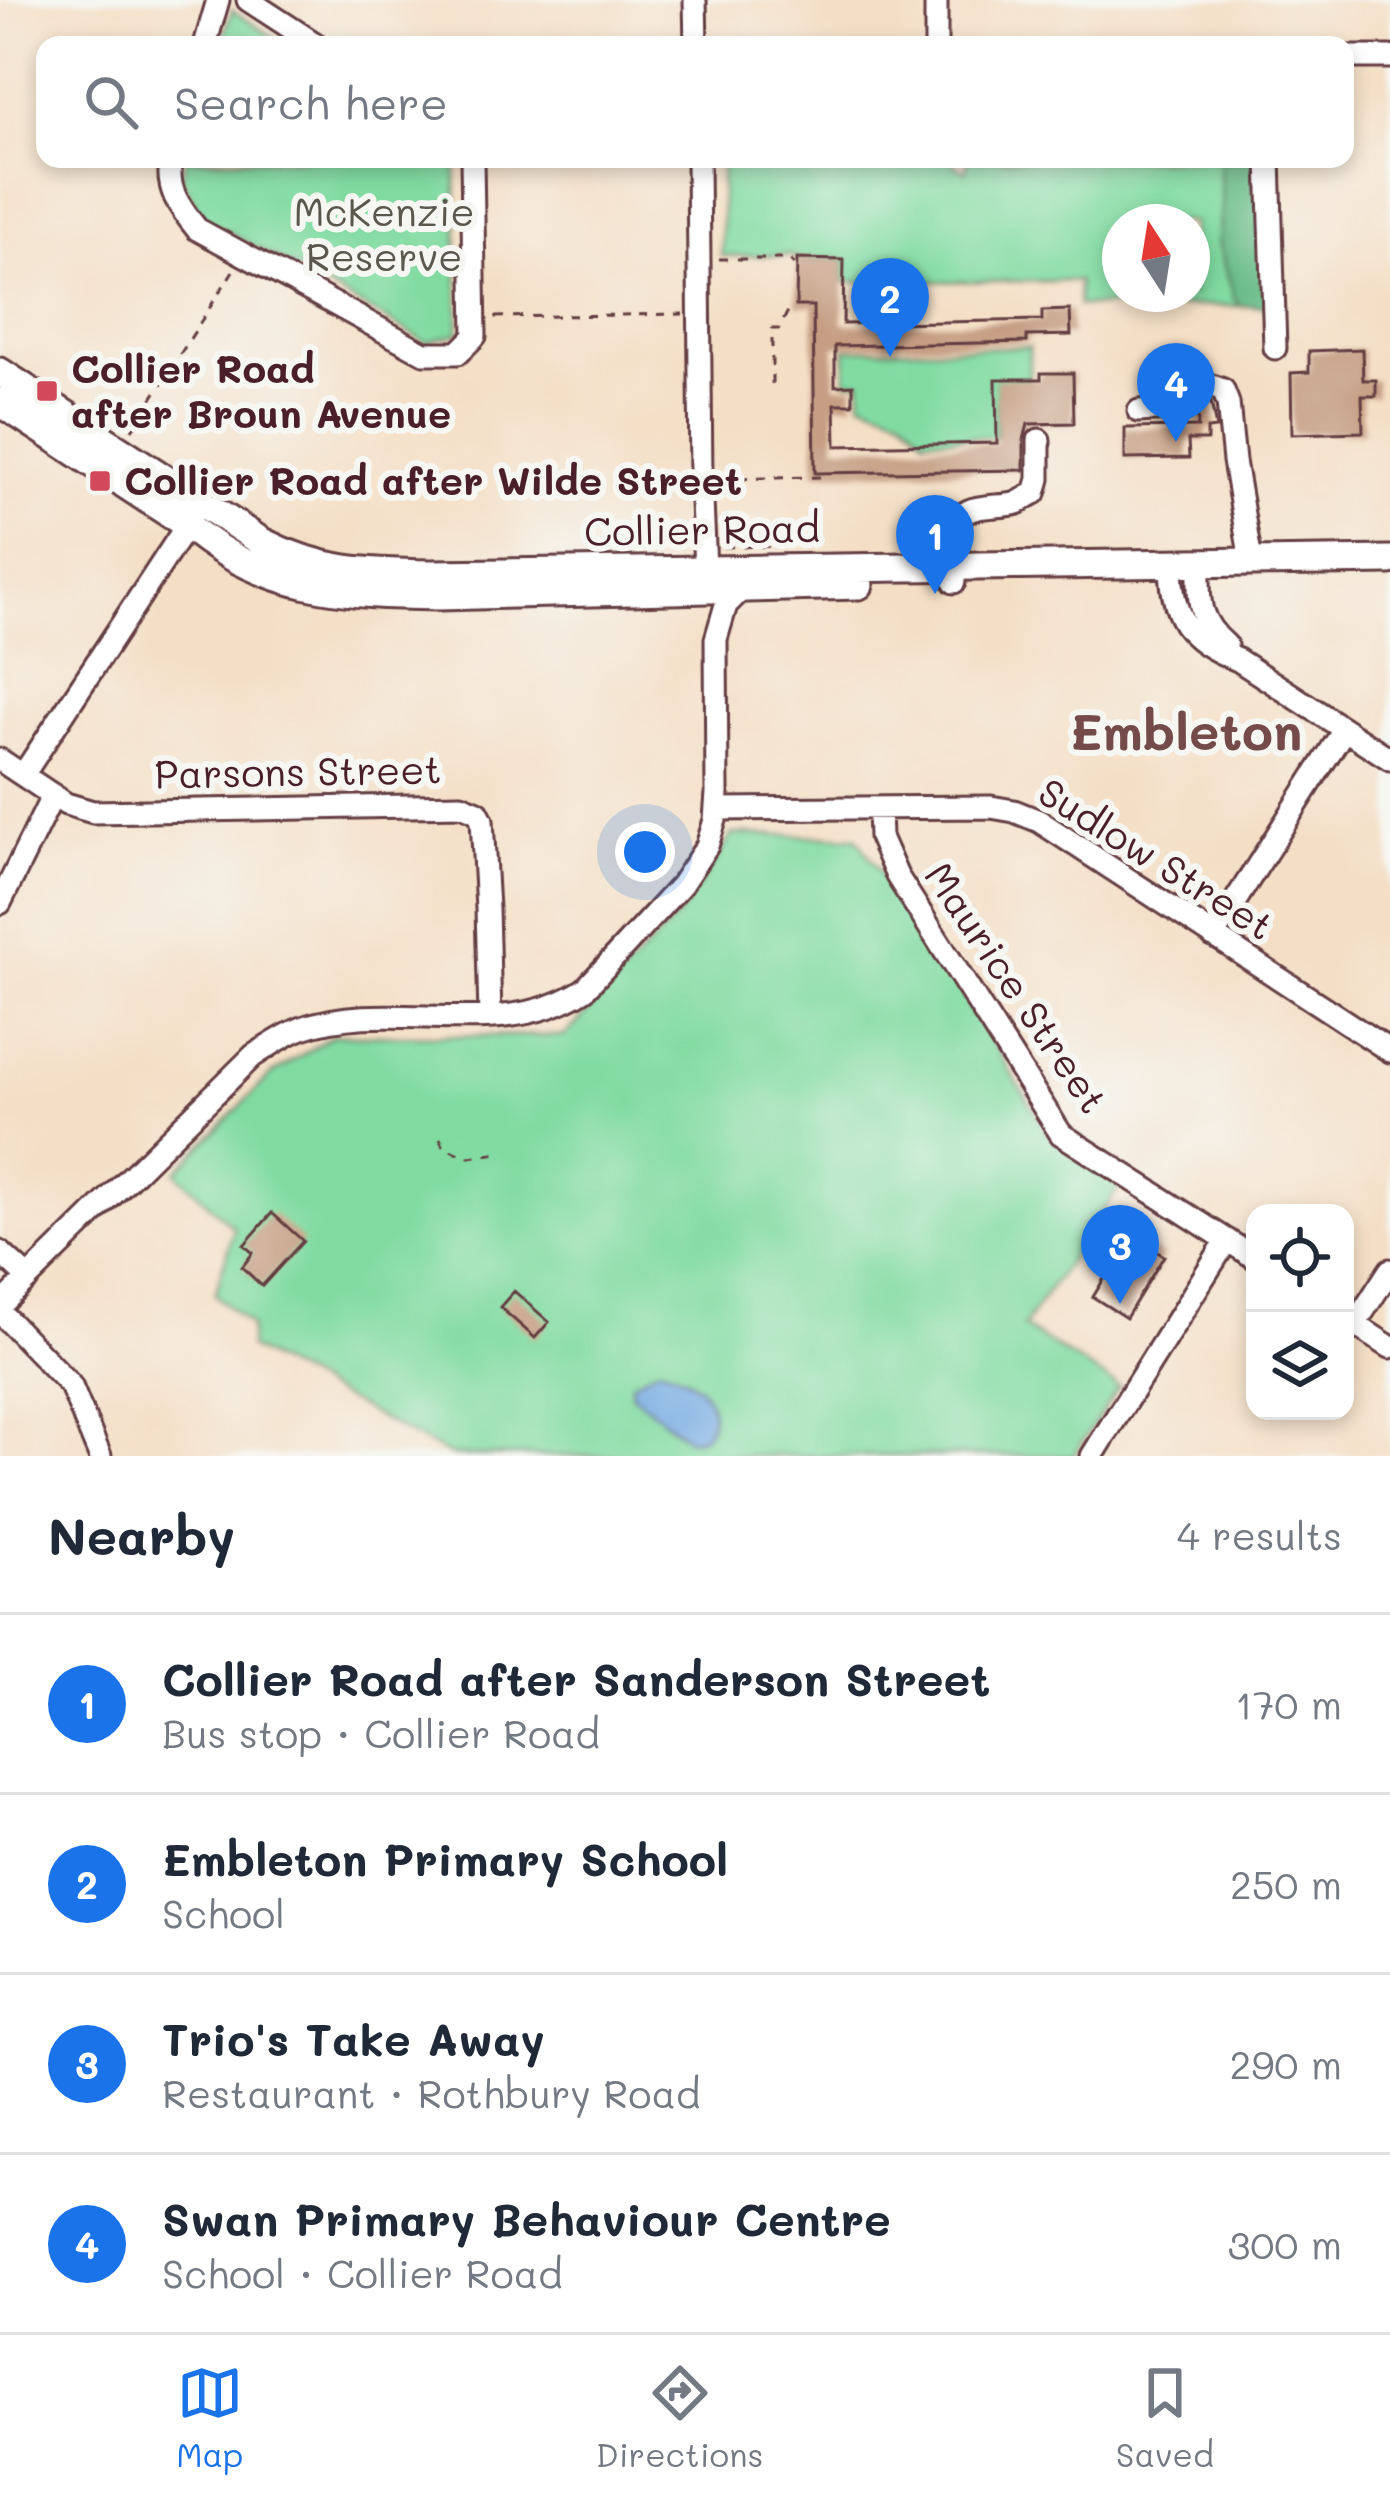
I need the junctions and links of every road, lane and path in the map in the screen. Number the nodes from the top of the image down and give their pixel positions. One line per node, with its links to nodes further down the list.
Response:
1 (218, 0): 5 (street)
2 (248, 0): 6 (street)
3 (695, 0): 7 (street)
4 (936, 0): 8 (street)
5 (208, 36)
6 (303, 36)
7 (696, 36)
8 (936, 36)
9 (1354, 57): 10 (street)
10 (1390, 57)
11 (169, 168): 15 (street)
12 (472, 168): 20 (street)
13 (698, 168): 19 (street)
14 (1269, 168): 21 (street)
15 (243, 254): 20 (street); 26 (path)
16 (719, 259): 17 (path)
17 (794, 264)
18 (795, 310): 23 (path)
19 (702, 314): 20 (path); 29 (street)
20 (475, 317)
21 (1275, 348)
22 (0, 372): 30 (main road, Collier Road)
23 (772, 384)
24 (0, 401): 30 (main road, Collier Road)
25 (1139, 411): 32 (street)
26 (129, 435)
27 (1039, 440): 34 (street)
28 (820, 477): 29 (path)
29 (701, 479): 36 (street)
30 (192, 513): 36 (main road, Collier Road); 42 (street)
31 (1390, 560): 32 (main road, Collier Road)
32 (1250, 562): 33 (main road, Collier Road)
33 (1185, 570): 34 (main road, Collier Road); 35 (main road, Collier Road); 39 (street)
34 (954, 574): 36 (main road, Collier Road); 37 (main road, Collier Road)
35 (1390, 575)
36 (696, 580): 37 (main road, Collier Road); 38 (street)
37 (741, 590): 38 (street)
38 (716, 639): 44 (street)
39 (1344, 730): 40 (street); 47 (street)
40 (1390, 759)
41 (0, 760): 42 (street, Parsons Street)
42 (22, 775): 43 (street, Parsons Street)
43 (52, 795): 46 (street); 48 (street, Parsons Street)
44 (716, 809): 45 (street, Sudlow Street); 48 (street)
45 (879, 809): 47 (street, Sudlow Street); 52 (street, Maurice Street)
46 (0, 903)
47 (1213, 936): 49 (street, Sudlow Street)
48 (490, 1016): 56 (street)
49 (1390, 1051)
50 (440, 1138): 51 (path)
51 (499, 1154)
52 (1227, 1240): 54 (street, Maurice Street); 62 (street)
53 (0, 1252): 56 (street)
54 (1246, 1252)
55 (1390, 1270): 58 (street)
56 (27, 1277): 57 (street)
57 (0, 1309): 61 (street)
58 (1354, 1316)
59 (1354, 1324): 60 (street)
60 (1390, 1347)
61 (100, 1456)
62 (1092, 1456)

